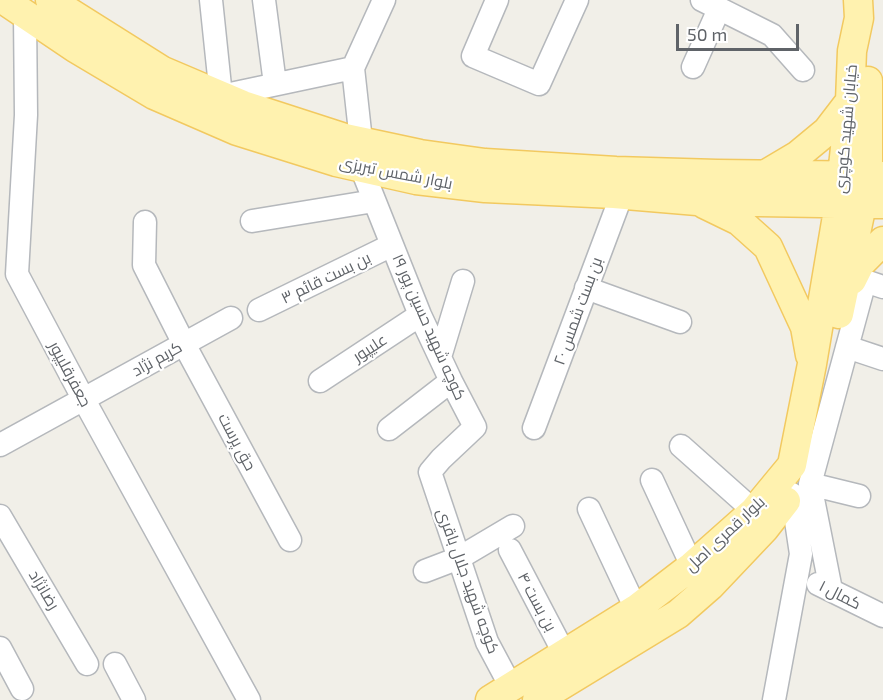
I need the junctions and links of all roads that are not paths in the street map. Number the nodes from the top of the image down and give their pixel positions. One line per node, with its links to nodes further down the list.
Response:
1 (51, 0): 15 (main road, بلوار شمس تبریزی)
2 (211, 0): 15 (street)
3 (264, 0): 13 (street)
4 (384, 0): 11 (street)
5 (497, 0): 6 (street)
6 (577, 0)
7 (711, 4): 10 (street); 12 (street)
8 (14, 7): 17 (main road, بلوار شمس تبریزی); 43 (street, جعفرقلیپور)
9 (859, 9): 14 (main road, خیابان شهید کوچری)
10 (693, 67)
11 (353, 68): 13 (street); 17 (street, کوچه شهید حسین پور ۱۹)
12 (803, 70)
13 (276, 84): 15 (street)
14 (859, 95): 16 (main road); 18 (main road); 19 (main road, خیابان شهید کوچری)
15 (221, 96): 17 (main road, بلوار شمس تبریزی)
16 (883, 116)
17 (361, 154): 18 (main road, بلوار شمس تبریزی); 20 (main road, بلوار شمس تبریزی); 21 (street, کوچه شهید حسین پور ۱۹)
18 (766, 174): 19 (main road, بلوار شمس تبریزی)
19 (864, 176): 23 (main road, خیابان شهید کوچری)
20 (621, 194): 22 (main road, بلوار شمس تبریزی); 30 (street, بن بست شمس ۲۰)
21 (374, 201): 24 (street); 27 (street, کوچه شهید حسین پور ۱۹)
22 (697, 201): 23 (main road, بلوار شمس تبریزی); 40 (main road)
23 (862, 204): 31 (main road, بلوار قمری اصل); 40 (main road, بلوار قمری اصل)
24 (252, 221)
25 (145, 222): 36 (street, حق پرست)
26 (883, 241): 31 (main road)
27 (392, 245): 32 (street, بن بست قائم ۳); 33 (street, کوچه شهید حسین پور ۱۹)
28 (463, 280): 38 (street)
29 (883, 287): 37 (street)
30 (586, 288): 35 (street); 44 (street, بن بست شمس ۲۰)
31 (841, 304): 50 (main road, بلوار قمری اصل)
32 (260, 310)
33 (420, 315): 38 (street, کوچه شهید حسین پور ۱۹); 41 (street, علیپور)
34 (231, 318): 36 (street, کریم نژاد)
35 (680, 322)
36 (184, 344): 43 (street, کریم نژاد); 56 (street, حق پرست)
37 (847, 347): 39 (street); 50 (street)
38 (440, 357): 42 (street, کوچه شهید حسین پور ۱۹)
39 (883, 359)
40 (812, 364): 53 (main road, بلوار قمری اصل)
41 (320, 381)
42 (451, 381): 45 (street); 48 (street, کوچه شهید حسین پور ۱۹)
43 (84, 400): 46 (street, کریم نژاد); 72 (street, جعفرقلیپور)
44 (534, 428)
45 (389, 429)
46 (0, 445)
47 (681, 446): 53 (street)
48 (430, 472): 58 (street, کوچه شهید جلال باقری)
49 (652, 480): 59 (street)
50 (801, 489): 51 (street); 61 (street); 62 (street); 73 (main road, بلوار قمری اصل)
51 (859, 496)
52 (589, 509): 63 (street)
53 (754, 511): 59 (main road, بلوار قمری اصل)
54 (0, 516): 67 (street, رضانژاد)
55 (513, 526): 58 (street)
56 (290, 540)
57 (510, 550): 66 (street, بن بست ۴)
58 (459, 558): 60 (street); 70 (street, کوچه شهید جلال باقری)
59 (692, 566): 63 (main road, بلوار قمری اصل)
60 (425, 571)
61 (798, 573): 62 (street, کمال ۱); 74 (street)
62 (831, 590): 64 (street, کمال ۱)
63 (636, 609): 66 (main road, بلوار قمری اصل)
64 (883, 616)
65 (0, 648): 69 (street)
66 (564, 653): 70 (main road, بلوار قمری اصل)
67 (87, 664)
68 (115, 664): 71 (street)
69 (22, 689)
70 (500, 694)
71 (134, 700)
72 (249, 700)
73 (537, 700)
74 (774, 700)

